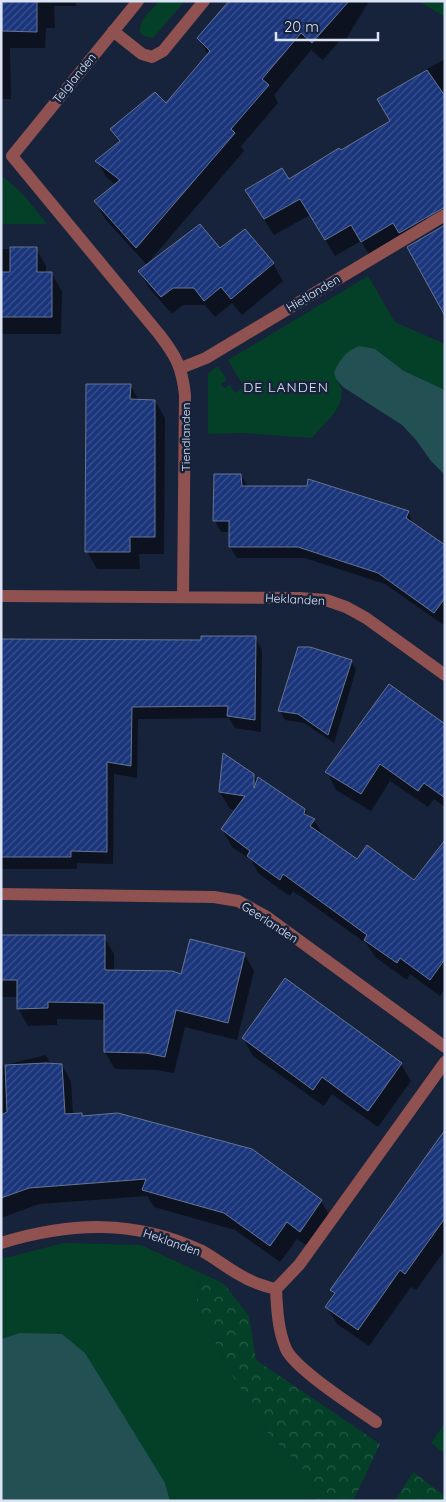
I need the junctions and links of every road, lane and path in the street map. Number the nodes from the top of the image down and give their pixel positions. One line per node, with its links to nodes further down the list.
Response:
1 (138, 1): 3 (street, Telglanden)
2 (204, 1): 3 (street)
3 (113, 31): 4 (street, Telglanden)
4 (7, 154): 6 (street, Tiendlanden)
5 (445, 215): 6 (street, Hietlanden)
6 (181, 368): 8 (street, Tiendlanden)
7 (1, 596): 8 (street)
8 (183, 596): 9 (street, Heklanden)
9 (445, 675)
10 (1, 894): 11 (street, Geerlanden)
11 (445, 1047)
12 (445, 1062): 14 (street)
13 (1, 1243): 14 (street, Heklanden)
14 (276, 1289): 15 (street)
15 (376, 1422)

